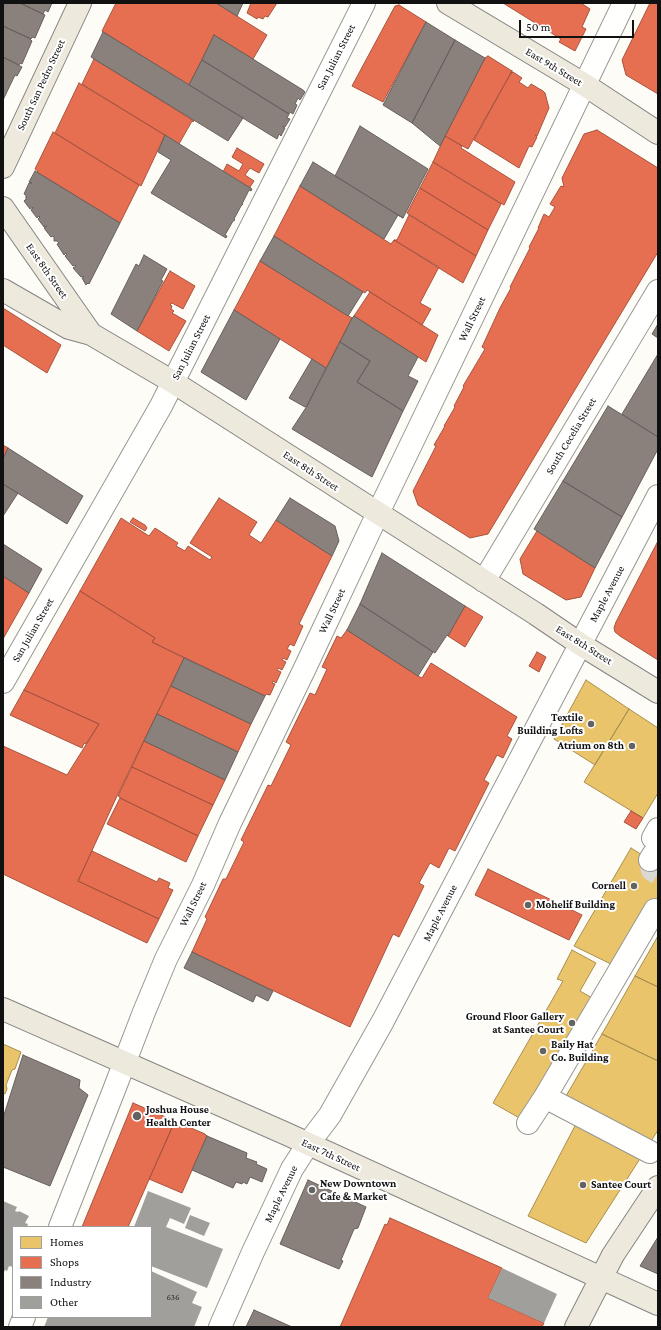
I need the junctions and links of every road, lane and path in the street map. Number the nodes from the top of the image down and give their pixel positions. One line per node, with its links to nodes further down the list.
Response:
1 (80, 3): 7 (main road, South San Pedro Street)
2 (364, 3): 12 (street, San Julian Street)
3 (448, 3): 5 (main road, East 9th Street)
4 (624, 3): 5 (street, Wall Street)
5 (585, 86): 6 (main road, East 9th Street); 14 (street, Wall Street)
6 (658, 133)
7 (3, 167)
8 (3, 208): 11 (main road, East 8th Street)
9 (3, 290): 11 (main road)
10 (658, 291): 15 (street, South Cecelia Street)
11 (91, 334): 12 (main road, East 8th Street)
12 (173, 382): 14 (main road, East 8th Street); 17 (street, San Julian Street)
13 (658, 496): 16 (street, Maple Avenue)
14 (378, 513): 15 (main road, East 8th Street); 21 (street, Wall Street)
15 (484, 581): 16 (main road, East 8th Street)
16 (580, 644): 18 (main road, East 8th Street); 24 (street, Maple Avenue)
17 (3, 682)
18 (658, 692)
19 (655, 910): 22 (street)
20 (3, 1009): 21 (main road, East 7th Street)
21 (125, 1063): 24 (main road, East 7th Street); 27 (street, Wall Street)
22 (544, 1097): 23 (street); 25 (street)
23 (528, 1123)
24 (308, 1144): 28 (main road, East 7th Street); 30 (street, Maple Avenue)
25 (650, 1152)
26 (658, 1187): 28 (main road)
27 (60, 1226)
28 (601, 1278): 29 (main road, East 7th Street); 31 (main road)
29 (658, 1304)
30 (220, 1327)
31 (576, 1327)

